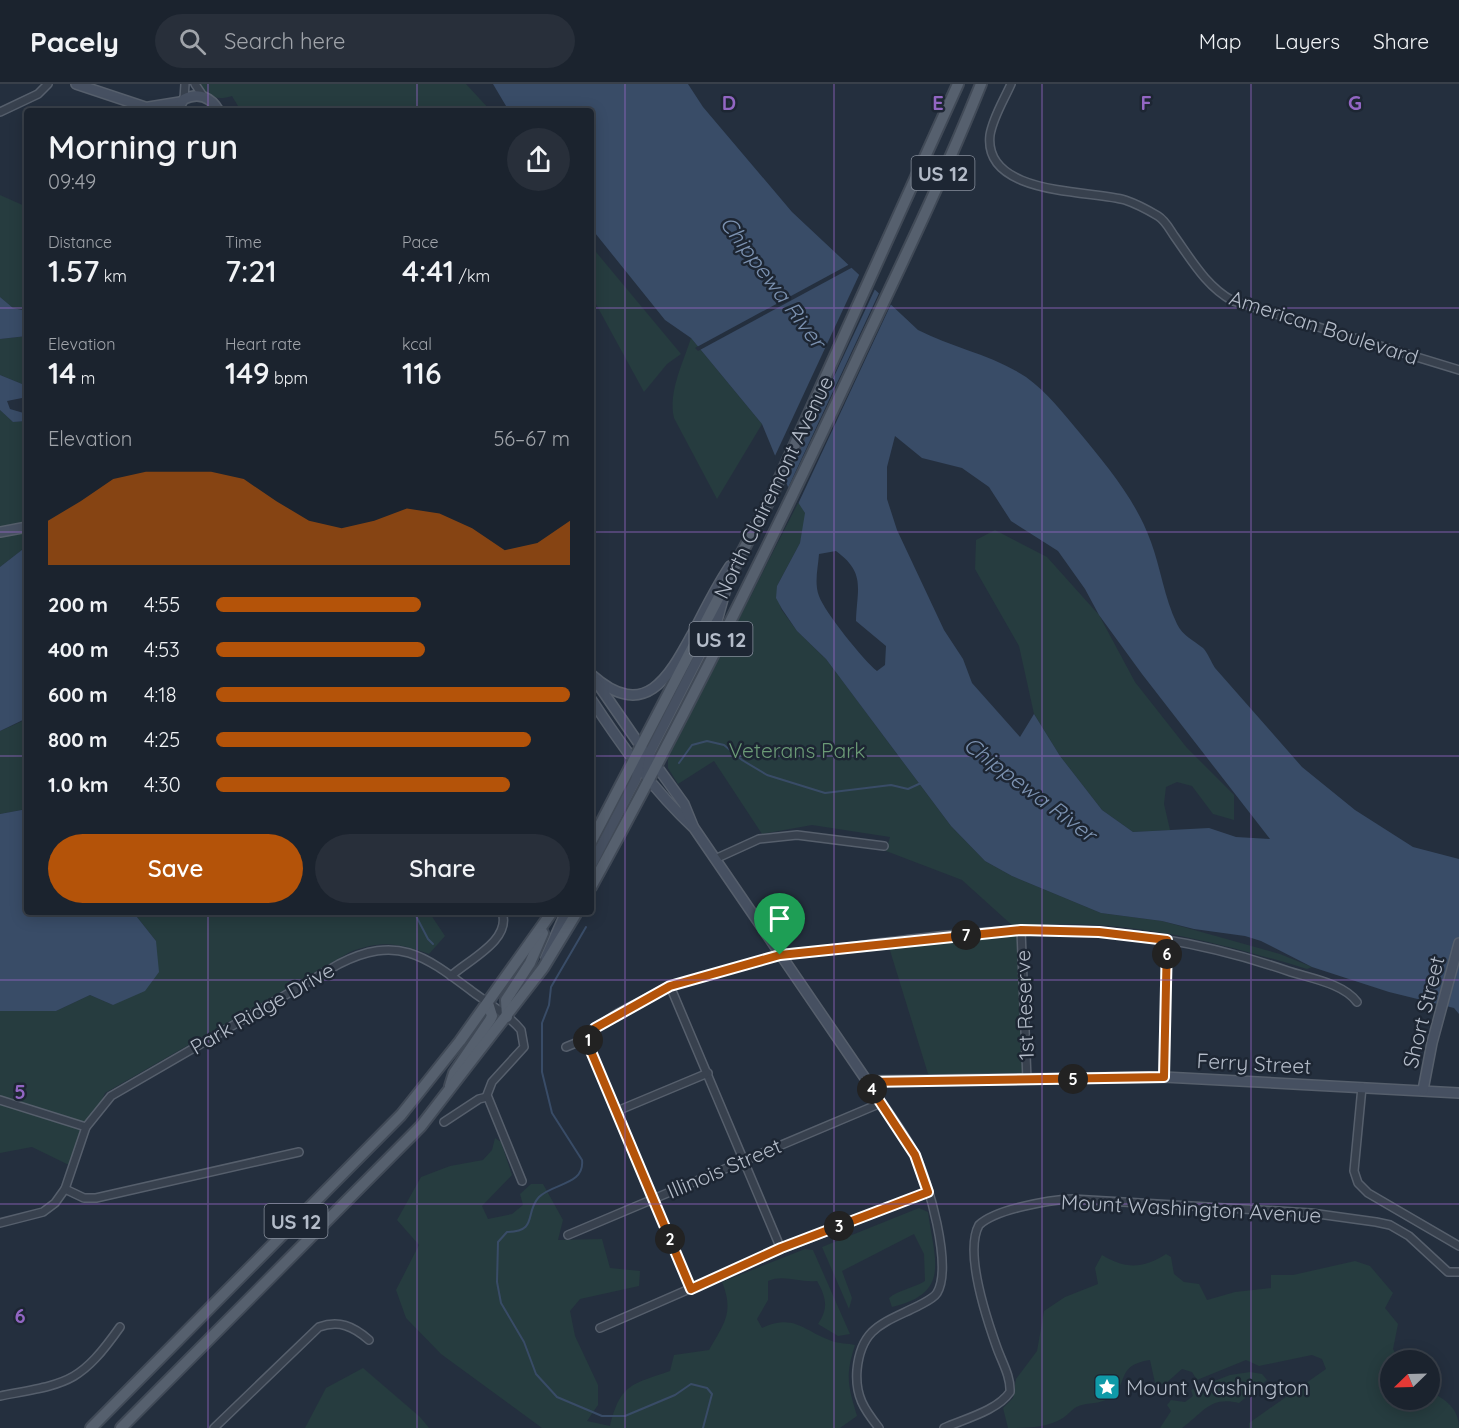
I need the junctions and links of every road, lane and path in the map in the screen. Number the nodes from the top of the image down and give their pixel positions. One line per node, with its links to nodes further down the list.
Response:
1 (48, 84): 13 (street)
2 (75, 84): 10 (main road)
3 (185, 84): 9 (street)
4 (195, 84): 8 (street)
5 (957, 84): 17 (main road, North Clairemont Avenue / US 12)
6 (981, 84): 23 (main road, North Clairemont Avenue / US 12)
7 (1011, 84): 14 (street, American Boulevard)
8 (203, 96): 9 (main road); 12 (main road)
9 (180, 104): 11 (main road)
10 (150, 108)
11 (158, 108)
12 (217, 108)
13 (0, 112)
14 (1459, 370)
15 (24, 528): 16 (main road)
16 (0, 532)
17 (750, 537): 18 (main road); 21 (main road, North Clairemont Avenue / US 12)
18 (594, 676)
19 (594, 677): 21 (main road)
20 (594, 703): 22 (main road)
21 (645, 752): 22 (main road, North Clairemont Avenue / US 12); 23 (main road); 24 (main road)
22 (637, 765): 24 (main road); 26 (main road, North Clairemont Avenue / US 12); 29 (main road)
23 (657, 766): 24 (main road, North Clairemont Avenue / US 12); 25 (main road)
24 (649, 781): 25 (main road); 30 (main road, North Clairemont Avenue / US 12)
25 (694, 828): 28 (main road)
26 (594, 837)
27 (884, 846): 28 (street)
28 (715, 859): 39 (main road)
29 (594, 860)
30 (594, 882)
31 (502, 915): 41 (street)
32 (549, 915): 44 (main road, US 12)
33 (550, 915): 45 (main road)
34 (565, 915): 40 (main road)
35 (575, 915): 40 (main road, US 12)
36 (1021, 930): 37 (street); 39 (street); 50 (street, 1st Reserve)
37 (1167, 940): 43 (street); 49 (street)
38 (1459, 943): 53 (main road, Short Street)
39 (780, 955): 42 (street); 51 (main road)
40 (540, 973): 45 (main road, US 12)
41 (451, 976): 44 (street, Park Ridge Drive); 61 (street, Park Ridge Drive)
42 (670, 986): 46 (street); 48 (street)
43 (1357, 1002)
44 (488, 1003): 45 (street, Park Ridge Drive); 54 (main road); 78 (main road, US 12)
45 (507, 1017): 54 (main road, US 12); 56 (street, Park Ridge Drive)
46 (588, 1038): 47 (street); 59 (street)
47 (566, 1047)
48 (708, 1073): 59 (street); 63 (street)
49 (1164, 1077): 50 (main road, Ferry Street); 52 (main road, Ferry Street)
50 (1026, 1080): 51 (main road, Ferry Street)
51 (867, 1082): 58 (street)
52 (1362, 1087): 53 (main road, Ferry Street); 70 (street)
53 (1423, 1090): 55 (main road, Ferry Street)
54 (448, 1092): 81 (main road, US 12)
55 (1459, 1093)
56 (487, 1097): 60 (street); 64 (street)
57 (0, 1100): 61 (street)
58 (881, 1103): 63 (street, Illinois Street); 66 (street)
59 (617, 1111): 67 (street)
60 (444, 1122)
61 (86, 1127): 65 (street, Park Ridge Drive)
62 (299, 1152): 65 (street)
63 (745, 1159): 67 (street, Illinois Street); 71 (street)
64 (522, 1181)
65 (65, 1189): 68 (street, Park Ridge Drive)
66 (928, 1192): 71 (street); 83 (street)
67 (652, 1199): 69 (street, Illinois Street); 73 (street)
68 (0, 1223)
69 (568, 1235)
70 (1459, 1246)
71 (781, 1248): 73 (street)
72 (1459, 1272): 84 (street, Mount Washington Avenue)
73 (691, 1289): 75 (street)
74 (120, 1327): 77 (street)
75 (600, 1328)
76 (369, 1340): 82 (street)
77 (0, 1396)
78 (111, 1408): 79 (main road, US 12); 80 (main road)
79 (91, 1428)
80 (98, 1428)
81 (121, 1428)
82 (214, 1428)
83 (879, 1428)
84 (944, 1428)

